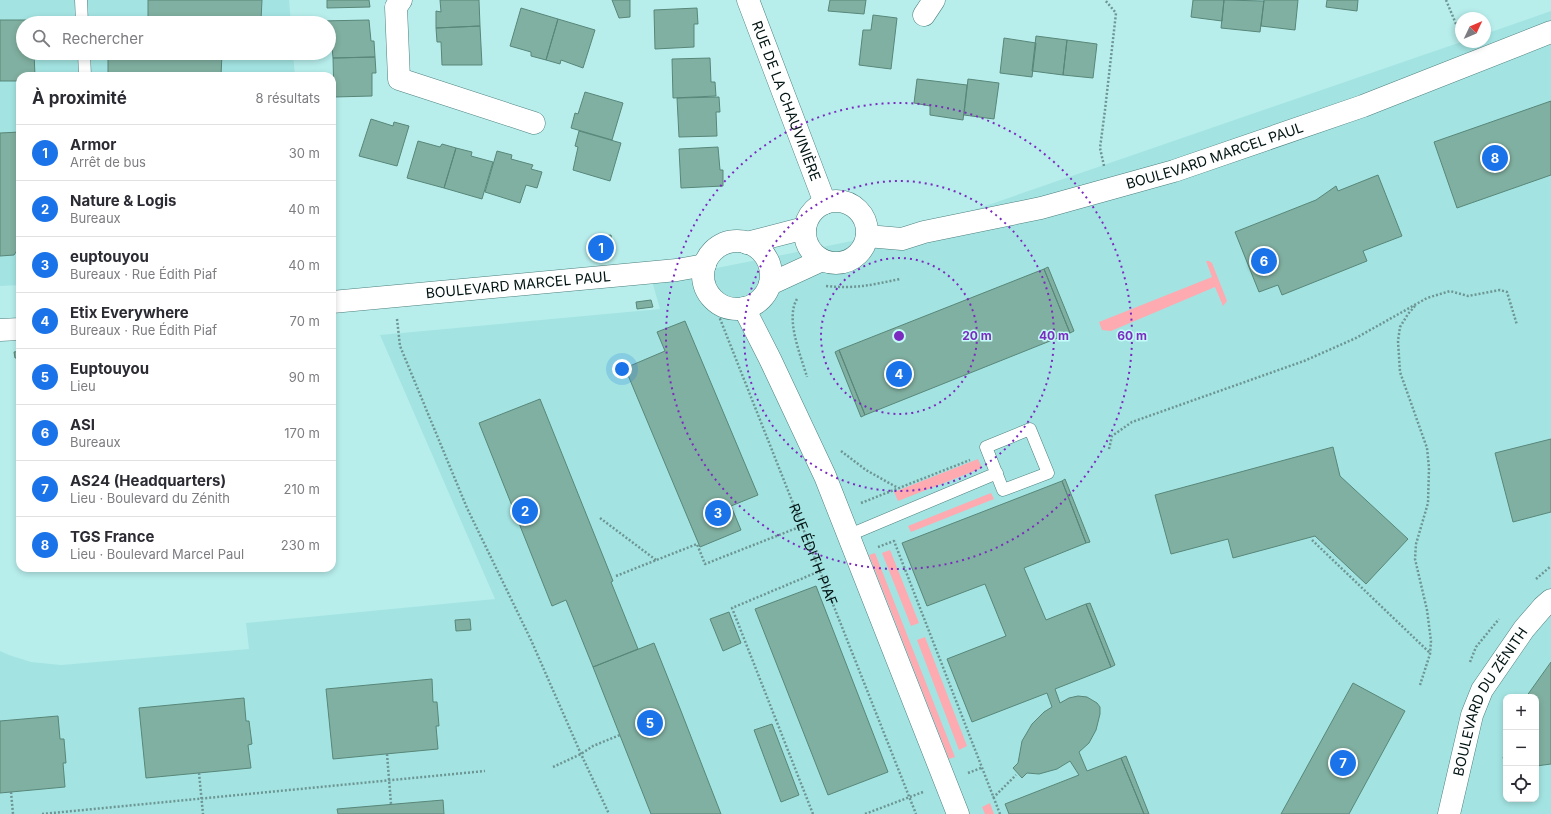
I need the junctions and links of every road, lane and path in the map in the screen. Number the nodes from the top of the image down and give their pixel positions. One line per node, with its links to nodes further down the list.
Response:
1 (81, 0): 6 (lane)
2 (401, 0): 11 (street)
3 (748, 0): 13 (street, RUE DE LA CHAUVINIÈRE)
4 (1105, 0): 12 (path)
5 (1446, 0): 7 (path)
6 (82, 16)
7 (1455, 22)
8 (1551, 32): 15 (street, BOULEVARD MARCEL PAUL)
9 (84, 60): 10 (lane)
10 (85, 72)
11 (534, 122)
12 (1100, 148)
13 (825, 203): 14 (street); 15 (street)
14 (805, 228): 16 (street); 17 (street)
15 (867, 236): 17 (street)
16 (748, 243): 18 (street); 19 (street)
17 (822, 260): 19 (street)
18 (705, 265): 20 (street, BOULEVARD MARCEL PAUL); 21 (street)
19 (770, 284): 24 (street)
20 (395, 296): 22 (street, BOULEVARD MARCEL PAUL); 47 (path)
21 (711, 296): 24 (street); 35 (path, RUE ÉDITH PIAF)
22 (336, 302)
23 (1419, 303): 25 (path); 29 (path); 43 (path)
24 (744, 308): 36 (street)
25 (1517, 325)
26 (16, 329): 27 (street)
27 (0, 330)
28 (838, 448): 32 (path)
29 (1108, 449)
30 (988, 452): 31 (lane); 31 (lane); 32 (path)
31 (997, 473): 36 (lane)
32 (898, 488): 33 (path)
33 (858, 504)
34 (600, 518): 39 (path)
35 (802, 526): 39 (path); 40 (path, RUE ÉDITH PIAF)
36 (847, 536): 63 (street)
37 (1312, 540): 43 (path)
38 (876, 548): 54 (path)
39 (656, 560): 41 (path)
40 (820, 571): 61 (path); 62 (path, RUE ÉDITH PIAF)
41 (616, 576)
42 (1551, 600): 65 (street, BOULEVARD DU ZÉNITH)
43 (1430, 654): 44 (path)
44 (1420, 685)
45 (620, 735): 47 (path)
46 (387, 754): 52 (path)
47 (581, 754): 48 (path); 60 (path)
48 (553, 767)
49 (485, 771): 52 (path)
50 (199, 773): 55 (path)
51 (1016, 775): 54 (path)
52 (388, 780): 55 (path); 56 (path)
53 (11, 792): 57 (path)
54 (993, 798): 64 (path)
55 (202, 799): 58 (path); 59 (path)
56 (391, 804)
57 (14, 814)
58 (42, 814)
59 (203, 814)
60 (609, 814)
61 (813, 814)
62 (916, 814)
63 (958, 814)
64 (1000, 814)
65 (1449, 814)

